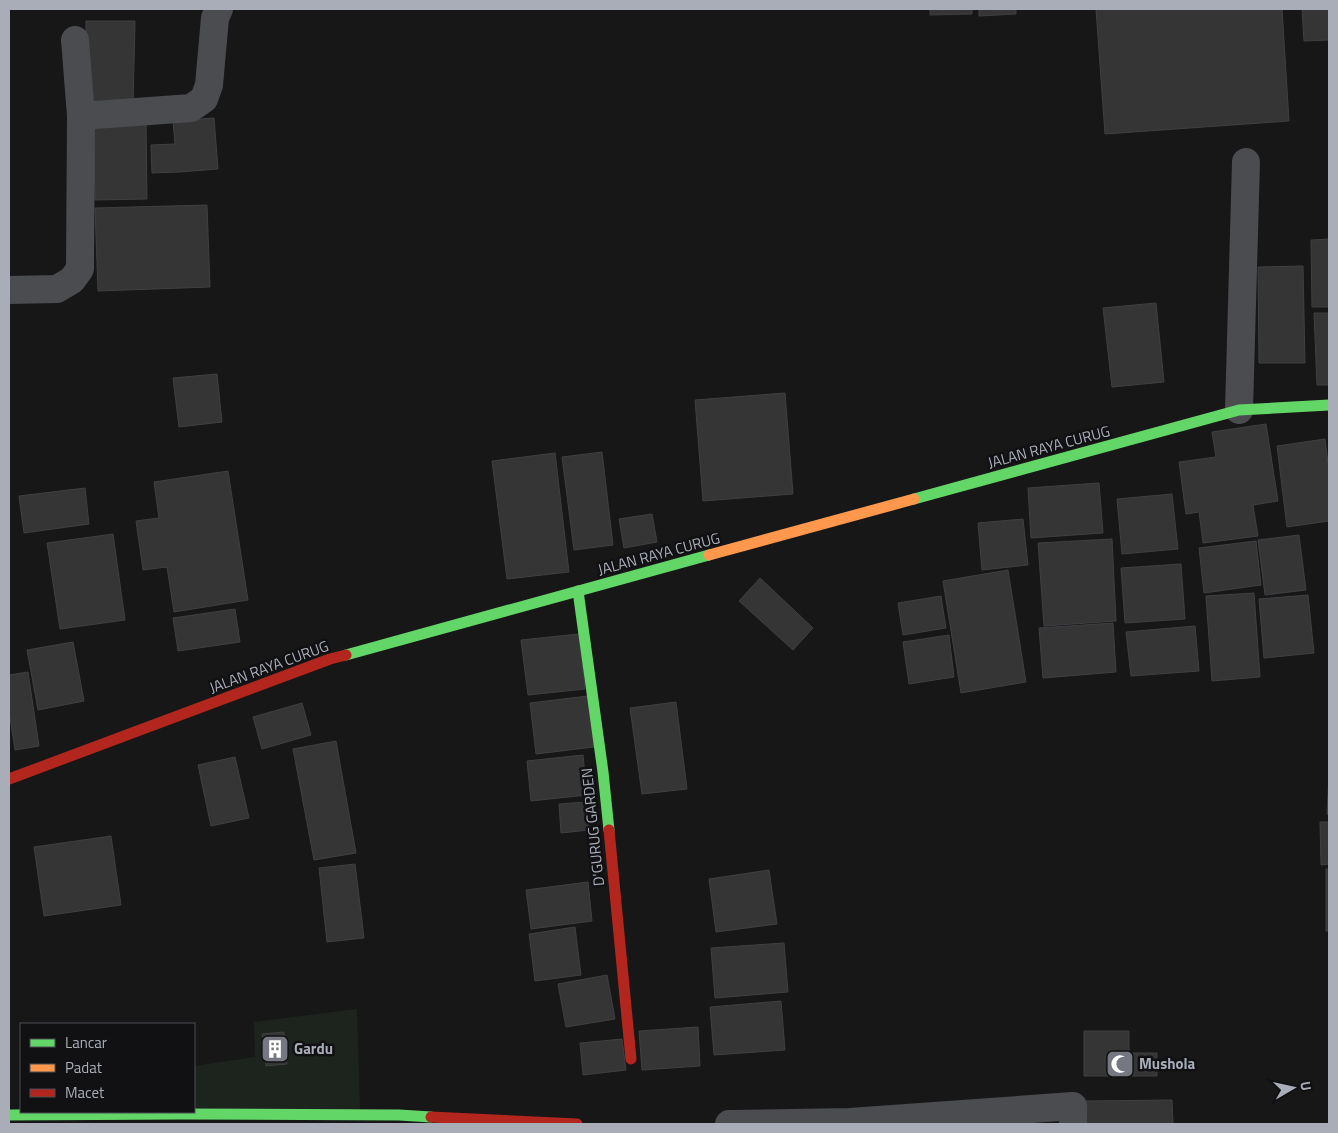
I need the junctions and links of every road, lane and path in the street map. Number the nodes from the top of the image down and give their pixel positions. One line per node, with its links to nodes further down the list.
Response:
1 (219, 9): 3 (street)
2 (75, 40): 3 (street)
3 (80, 116): 5 (street)
4 (1246, 162): 7 (street)
5 (9, 290)
6 (1329, 405): 7 (main road, JALAN RAYA CURUG)
7 (1239, 410): 8 (main road, JALAN RAYA CURUG)
8 (578, 592): 9 (main road, JALAN RAYA CURUG); 10 (main road, D'GURUG GARDEN)
9 (9, 779)
10 (632, 1059)
11 (9, 1115): 13 (main road)
12 (1073, 1115): 15 (street)
13 (181, 1119): 14 (main road)
14 (399, 1120): 16 (main road)
15 (850, 1123): 17 (street)
16 (577, 1124)
17 (729, 1124)

